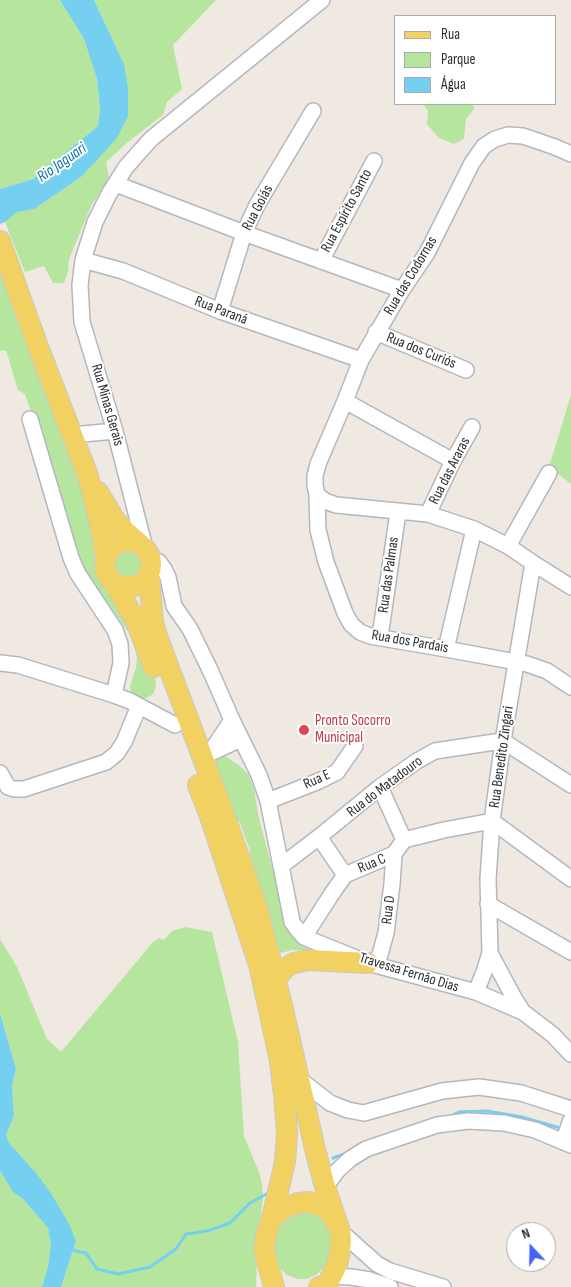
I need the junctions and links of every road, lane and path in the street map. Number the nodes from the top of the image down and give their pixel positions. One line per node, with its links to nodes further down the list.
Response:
1 (322, 0): 5 (street, Rua Minas Gerais)
2 (313, 111): 6 (street, Rua Goiás)
3 (571, 154): 10 (street, Rua das Codornas)
4 (374, 161): 9 (street, Rua Espírito Santo)
5 (116, 184): 6 (street); 8 (street, Rua Minas Gerais)
6 (244, 233): 9 (street); 11 (street, Rua Goiás)
7 (0, 241): 19 (main road)
8 (83, 260): 11 (street, Rua Paraná); 18 (street, Rua Minas Gerais)
9 (321, 261): 10 (street)
10 (402, 290): 12 (street, Rua das Codornas)
11 (220, 312): 13 (street, Rua Paraná)
12 (376, 332): 13 (street, Rua das Codornas); 14 (street, Rua dos Curiós)
13 (360, 360): 15 (street, Rua das Codornas)
14 (466, 370)
15 (345, 401): 20 (street); 23 (street, Rua das Codornas)
16 (30, 419): 38 (street)
17 (472, 428): 20 (street, Rua das Araras)
18 (114, 431): 19 (street); 28 (street, Rua Minas Gerais)
19 (72, 435): 22 (main road)
20 (453, 461): 25 (street, Rua das Araras)
21 (549, 473): 27 (street)
22 (88, 476): 28 (main road); 29 (main road)
23 (317, 495): 24 (street); 33 (street, Rua dos Pardais)
24 (398, 512): 25 (street); 33 (street, Rua das Palmas)
25 (428, 514): 26 (street)
26 (474, 529): 27 (street); 34 (street)
27 (508, 546): 30 (street)
28 (146, 557): 29 (main road); 31 (main road); 40 (street); 45 (main road)
29 (106, 559): 31 (main road)
30 (533, 563): 32 (street); 35 (street, Rua Benedito Zingari)
31 (114, 583): 41 (main road)
32 (571, 587)
33 (380, 637): 34 (street, Rua dos Pardais)
34 (446, 649): 35 (street, Rua dos Pardais)
35 (517, 662): 37 (street, Rua dos Pardais); 43 (street, Rua Benedito Zingari)
36 (0, 663): 38 (street)
37 (571, 687)
38 (114, 695): 39 (street)
39 (139, 706): 41 (street); 46 (street)
40 (231, 719): 42 (street); 45 (street)
41 (175, 725): 71 (main road)
42 (241, 739): 45 (street); 49 (street)
43 (503, 741): 47 (street); 48 (street, Rua do Matadouro); 50 (street, Rua Benedito Zingari)
44 (355, 746): 49 (street, Rua E)
45 (206, 755): 62 (main road)
46 (0, 773)
47 (571, 785)
48 (380, 787): 51 (street, Rua do Matadouro); 52 (street)
49 (268, 801): 54 (street)
50 (492, 821): 52 (street); 56 (street); 57 (street, Rua Benedito Zingari)
51 (319, 838): 54 (street, Rua do Matadouro); 55 (street)
52 (404, 840): 53 (street, Rua C)
53 (394, 854): 55 (street, Rua C); 61 (street, Rua D)
54 (280, 866): 58 (street)
55 (346, 875): 58 (street, Rua C)
56 (571, 879)
57 (488, 904): 59 (street); 60 (street, Rua Benedito Zingari)
58 (304, 936): 61 (street, Travessa Fernão Dias)
59 (571, 952)
60 (490, 953): 63 (street, Travessa Fernão Dias); 64 (street)
61 (373, 964): 62 (main road); 63 (street, Travessa Fernão Dias)
62 (276, 979): 66 (main road)
63 (476, 992): 64 (street)
64 (522, 1012): 65 (street)
65 (571, 1054)
66 (298, 1078): 67 (street); 70 (main road)
67 (571, 1109)
68 (571, 1120): 69 (street)
69 (567, 1143): 70 (street)
70 (324, 1187): 72 (main road)
71 (272, 1218): 72 (main road); 73 (main road)
72 (340, 1231): 74 (main road); 78 (street)
73 (268, 1266): 75 (main road); 76 (main road)
74 (324, 1284): 77 (street)
75 (274, 1287)
76 (291, 1287)
77 (390, 1287)
78 (443, 1287)

